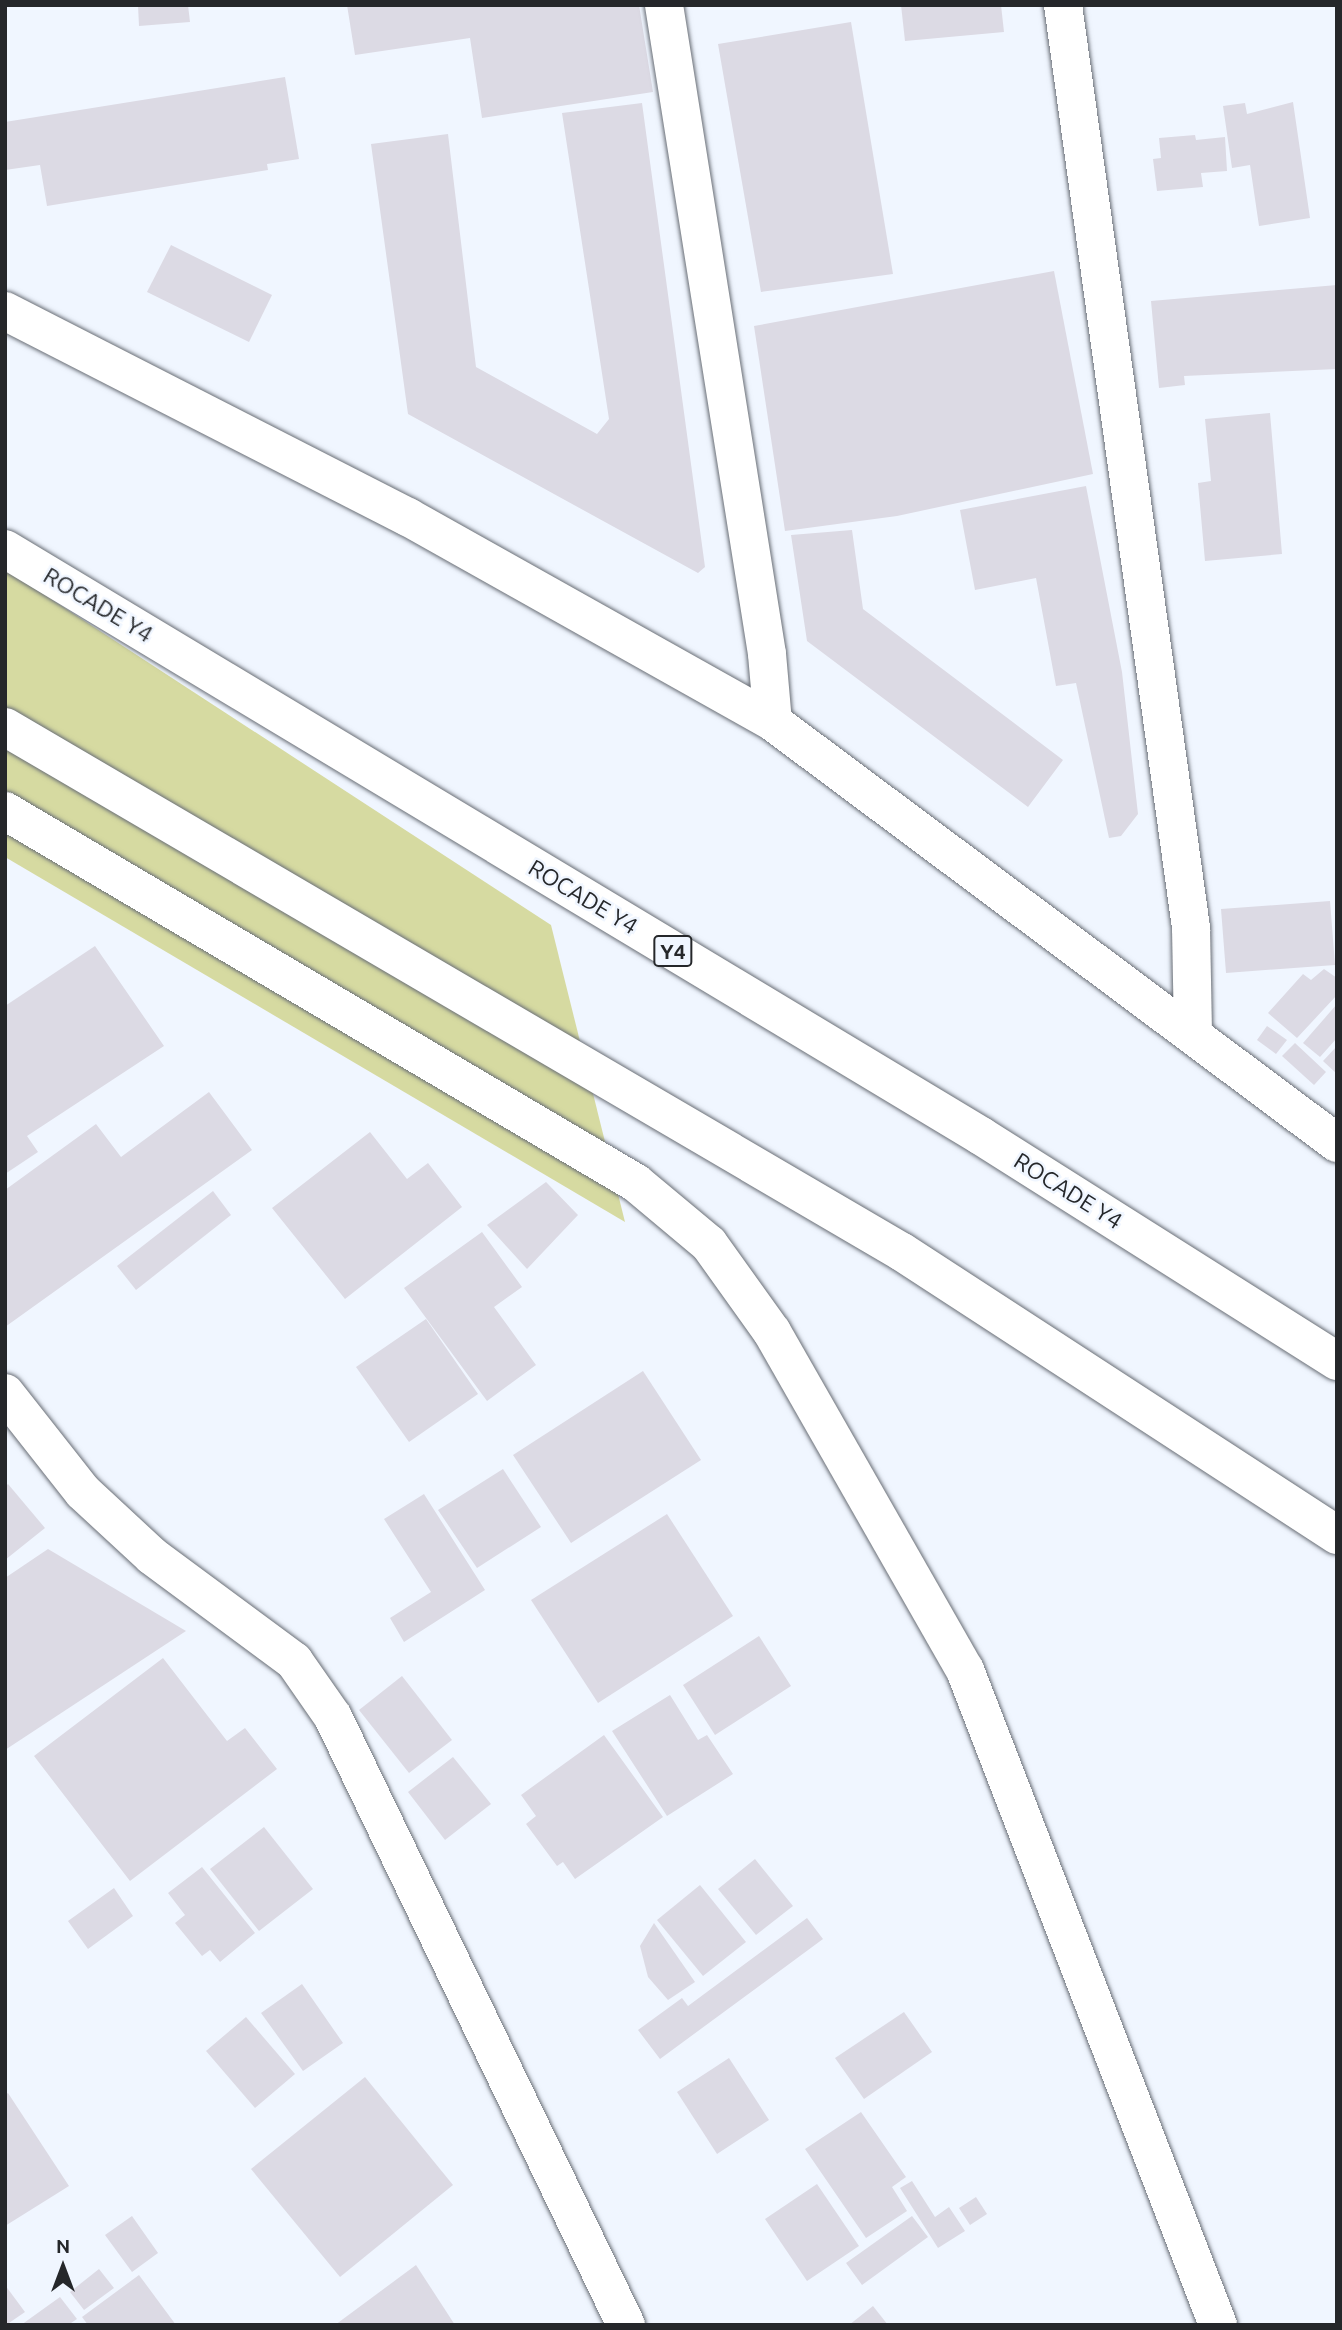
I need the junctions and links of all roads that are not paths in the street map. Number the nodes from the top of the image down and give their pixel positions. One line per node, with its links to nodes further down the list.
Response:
1 (664, 5): 5 (main road)
2 (1063, 5): 8 (main road)
3 (5, 311): 5 (main road)
4 (5, 549): 10 (main road, ROCADE Y4 / Y4)
5 (773, 722): 8 (main road)
6 (5, 727): 12 (main road)
7 (5, 811): 14 (main road)
8 (1193, 1032): 9 (main road)
9 (1337, 1143)
10 (1337, 1361)
11 (5, 1393): 13 (main road)
12 (1337, 1535)
13 (626, 2325)
14 (1218, 2325)

